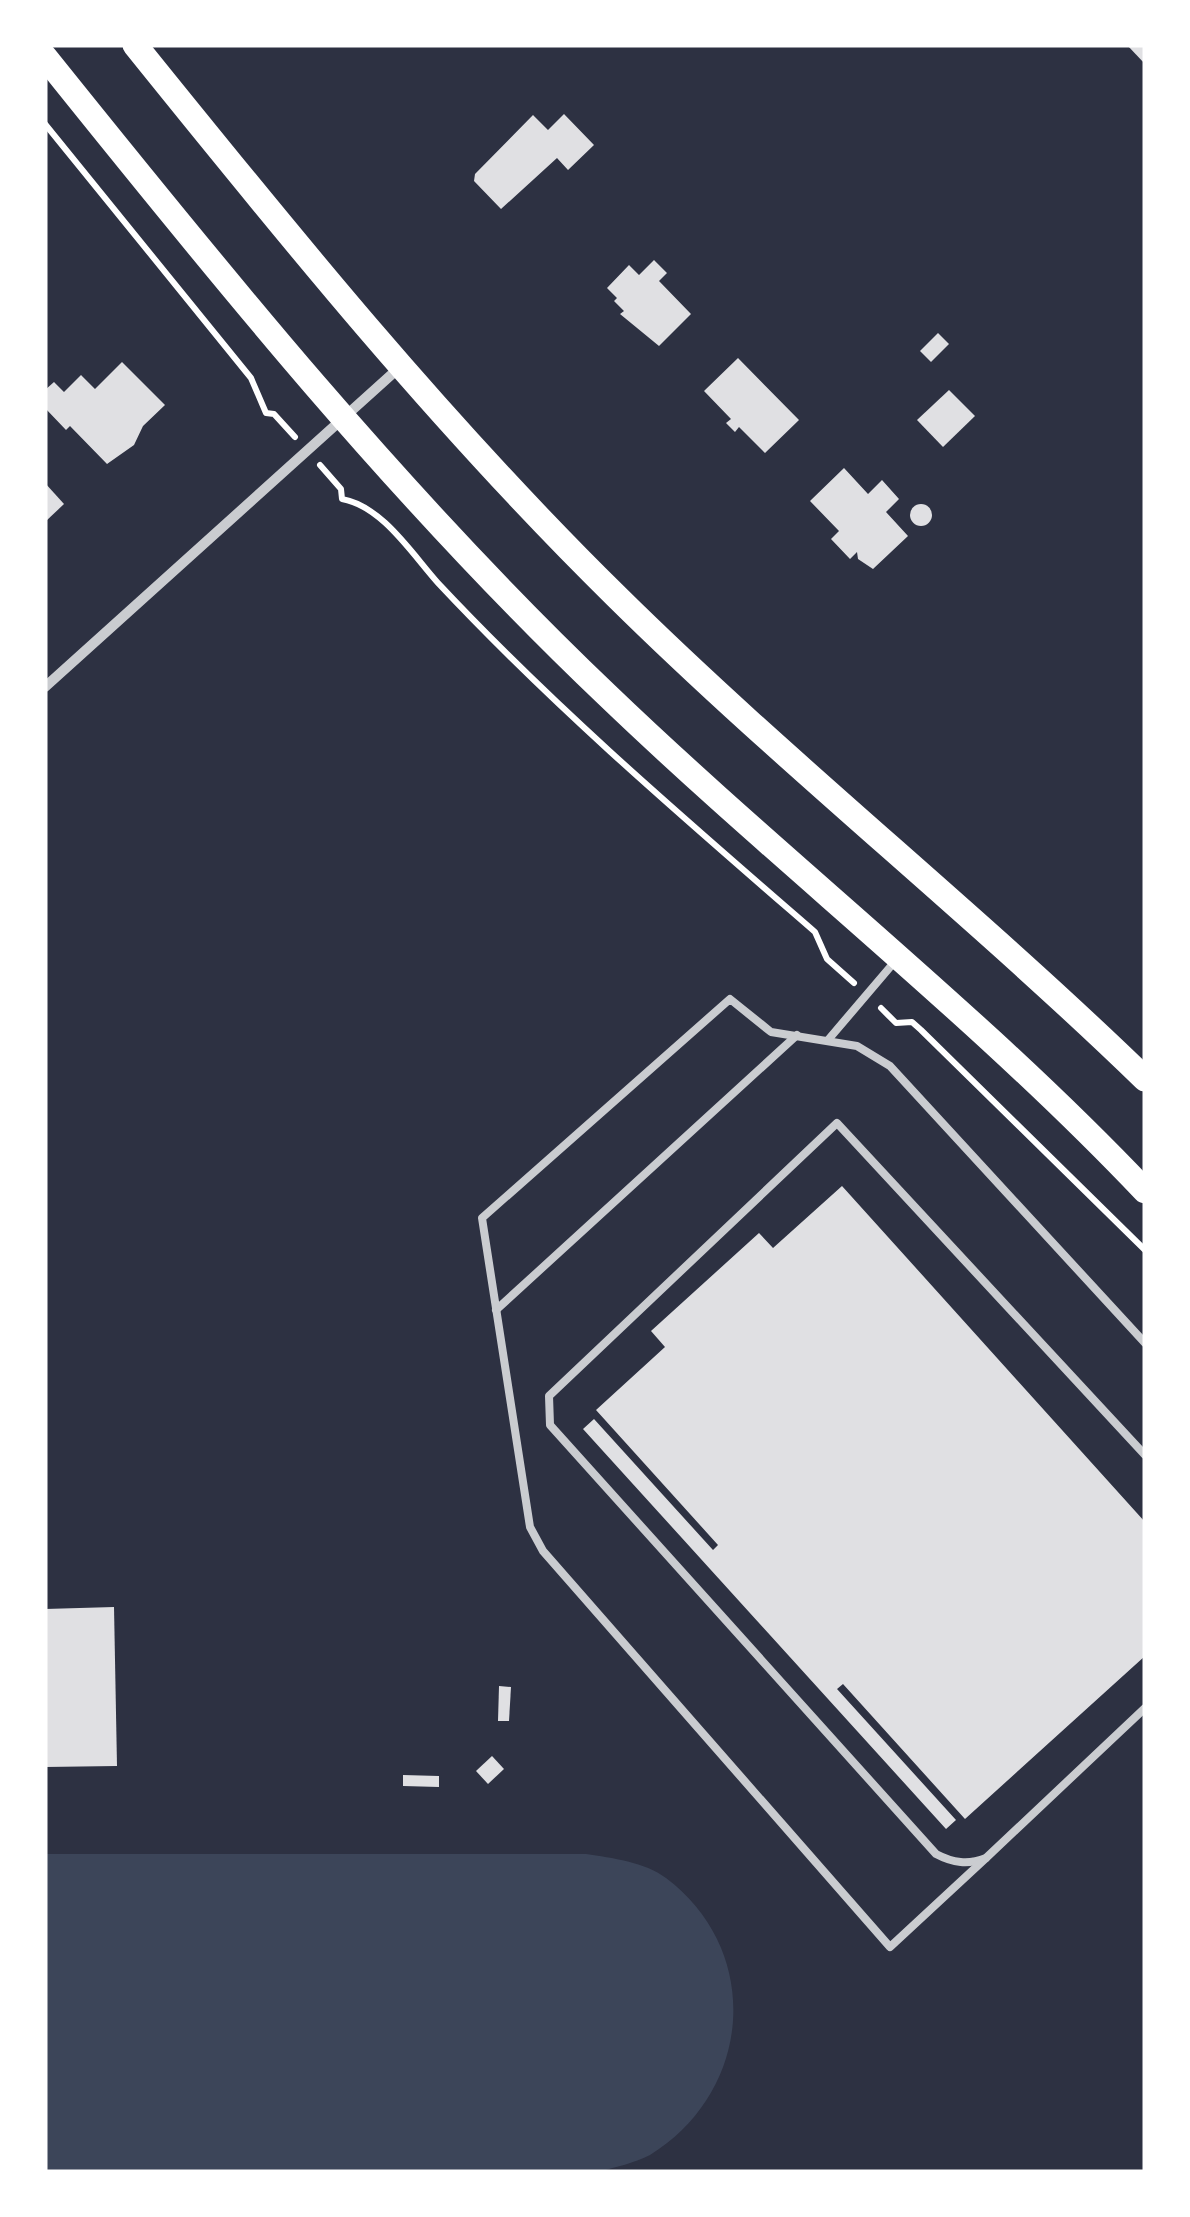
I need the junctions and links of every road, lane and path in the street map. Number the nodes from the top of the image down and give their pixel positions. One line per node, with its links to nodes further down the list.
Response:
1 (135, 45): 3 (main road)
2 (45, 58): 4 (main road)
3 (401, 366): 4 (street); 9 (main road)
4 (342, 419): 5 (street); 6 (main road)
5 (45, 687)
6 (899, 956): 8 (lane); 10 (main road)
7 (797, 1035): 8 (lane); 11 (lane); 11 (lane)
8 (828, 1040): 12 (lane)
9 (1145, 1079)
10 (1145, 1191)
11 (496, 1310): 15 (lane)
12 (1145, 1343)
13 (1145, 1455): 15 (lane)
14 (1144, 1710): 15 (lane)
15 (986, 1858)

